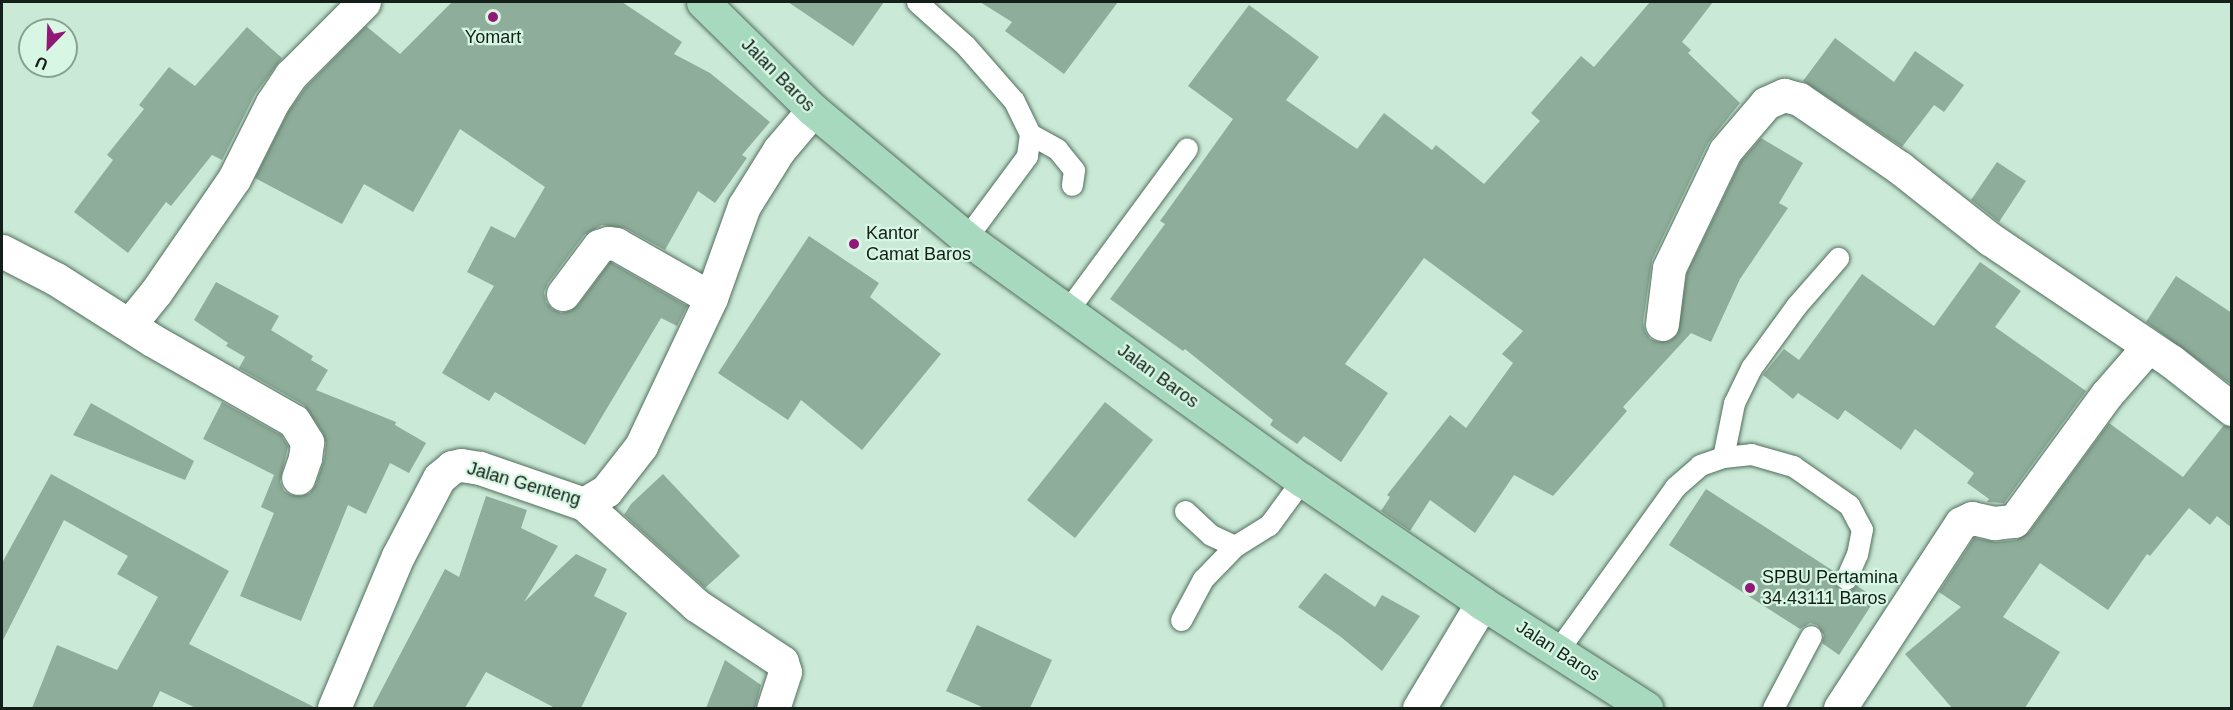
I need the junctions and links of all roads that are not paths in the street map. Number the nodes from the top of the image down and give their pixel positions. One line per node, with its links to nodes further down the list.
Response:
1 (364, 2): 14 (street)
2 (703, 2): 4 (main road, Jalan Baros)
3 (917, 2): 5 (lane)
4 (813, 110): 8 (main road, Jalan Baros); 12 (street, Jalan Genteng)
5 (1030, 134): 7 (lane); 8 (lane)
6 (1187, 148): 13 (lane)
7 (1072, 185)
8 (966, 238): 13 (main road, Jalan Baros)
9 (2, 251): 14 (street)
10 (1838, 258): 18 (lane)
11 (563, 294): 12 (street)
12 (711, 298): 21 (street, Jalan Genteng)
13 (1067, 311): 20 (main road, Jalan Baros)
14 (130, 324): 19 (street)
15 (1662, 324): 16 (street)
16 (2148, 348): 17 (street); 34 (street)
17 (2232, 409)
18 (1723, 457): 24 (lane); 28 (lane)
19 (298, 478)
20 (1302, 480): 23 (lane); 25 (main road, Jalan Baros)
21 (584, 504): 29 (street, Jalan Genteng); 30 (street)
22 (1185, 511): 23 (lane)
23 (1235, 546): 26 (lane)
24 (1846, 579)
25 (1482, 603): 28 (main road, Jalan Baros); 31 (street)
26 (1181, 620)
27 (1811, 636): 33 (lane)
28 (1558, 650): 32 (main road, Jalan Baros)
29 (334, 708)
30 (773, 708)
31 (1419, 708)
32 (1646, 708)
33 (1773, 708)
34 (1840, 708)

